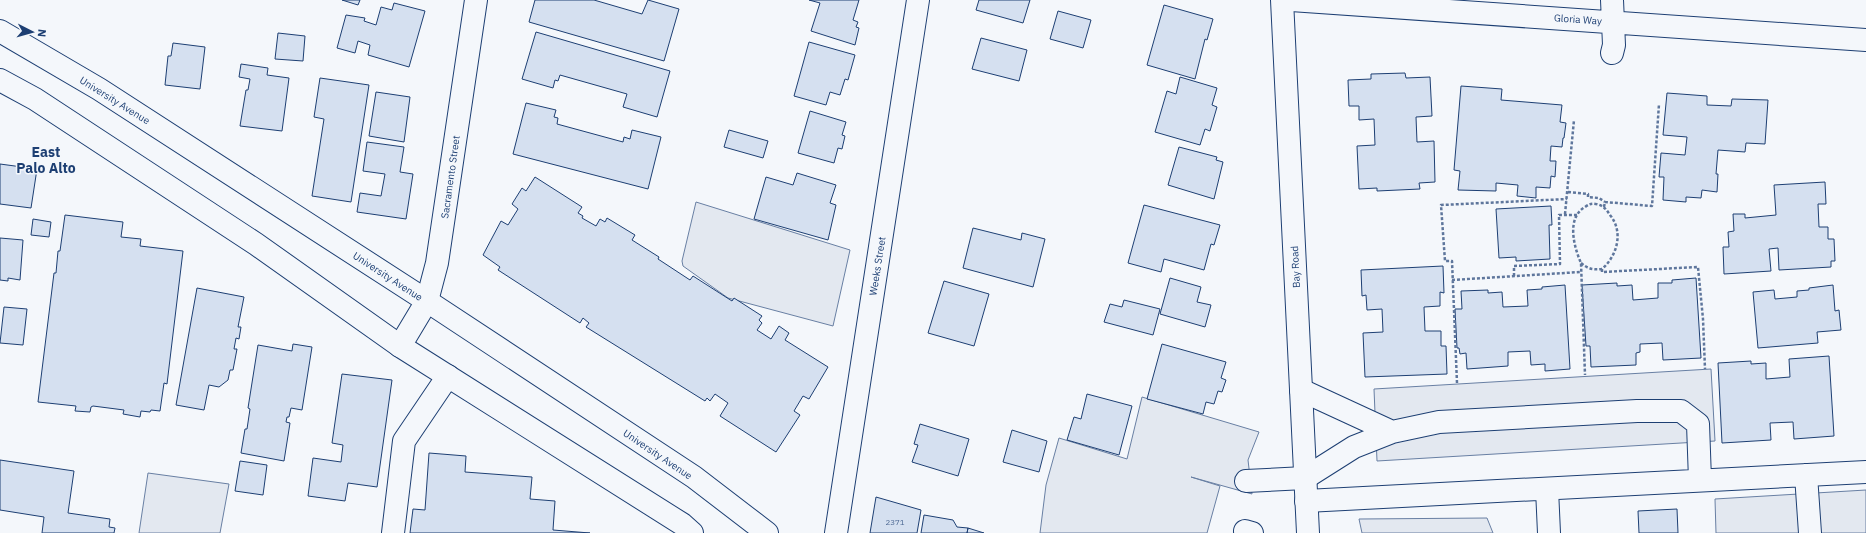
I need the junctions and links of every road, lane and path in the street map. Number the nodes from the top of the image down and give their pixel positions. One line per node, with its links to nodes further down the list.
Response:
1 (476, 0): 24 (main road, Sacramento Street)
2 (918, 0): 42 (main road, Weeks Street)
3 (1282, 0): 30 (main road, Bay Road)
4 (1291, 0): 6 (main road, Gloria Way)
5 (1612, 0): 6 (main road)
6 (1613, 21): 8 (main road, Gloria Way); 9 (main road)
7 (0, 31): 24 (main road, University Avenue)
8 (1866, 40)
9 (1612, 53)
10 (0, 80): 25 (main road)
11 (1659, 104): 15 (path)
12 (1574, 120): 13 (path)
13 (1568, 192): 14 (path); 15 (path)
14 (1567, 199): 17 (path); 23 (path)
15 (1605, 202): 16 (path)
16 (1604, 207): 18 (path); 20 (path)
17 (1565, 214): 18 (path); 22 (path)
18 (1577, 215): 19 (path)
19 (1581, 263): 20 (path); 21 (path)
20 (1602, 269): 26 (path)
21 (1580, 272): 22 (path); 27 (path)
22 (1514, 276): 23 (path)
23 (1452, 280): 29 (path)
24 (427, 301): 25 (main road, Sacramento Street); 41 (main road, University Avenue)
25 (400, 346): 28 (main road)
26 (1705, 369)
27 (1585, 375)
28 (448, 376): 39 (main road); 40 (main road)
29 (1457, 383)
30 (1301, 390): 31 (main road); 34 (main road, Bay Road)
31 (1392, 432): 34 (main road); 35 (main road)
32 (1866, 472): 33 (main road)
33 (1806, 474): 35 (main road); 45 (main road)
34 (1305, 478): 36 (main road); 38 (main road, Bay Road)
35 (1700, 480): 37 (main road)
36 (1246, 481)
37 (1547, 489): 38 (main road); 44 (main road)
38 (1306, 501): 43 (main road, Bay Road)
39 (393, 533)
40 (692, 533)
41 (767, 533)
42 (836, 533)
43 (1308, 533)
44 (1549, 533)
45 (1810, 533)

